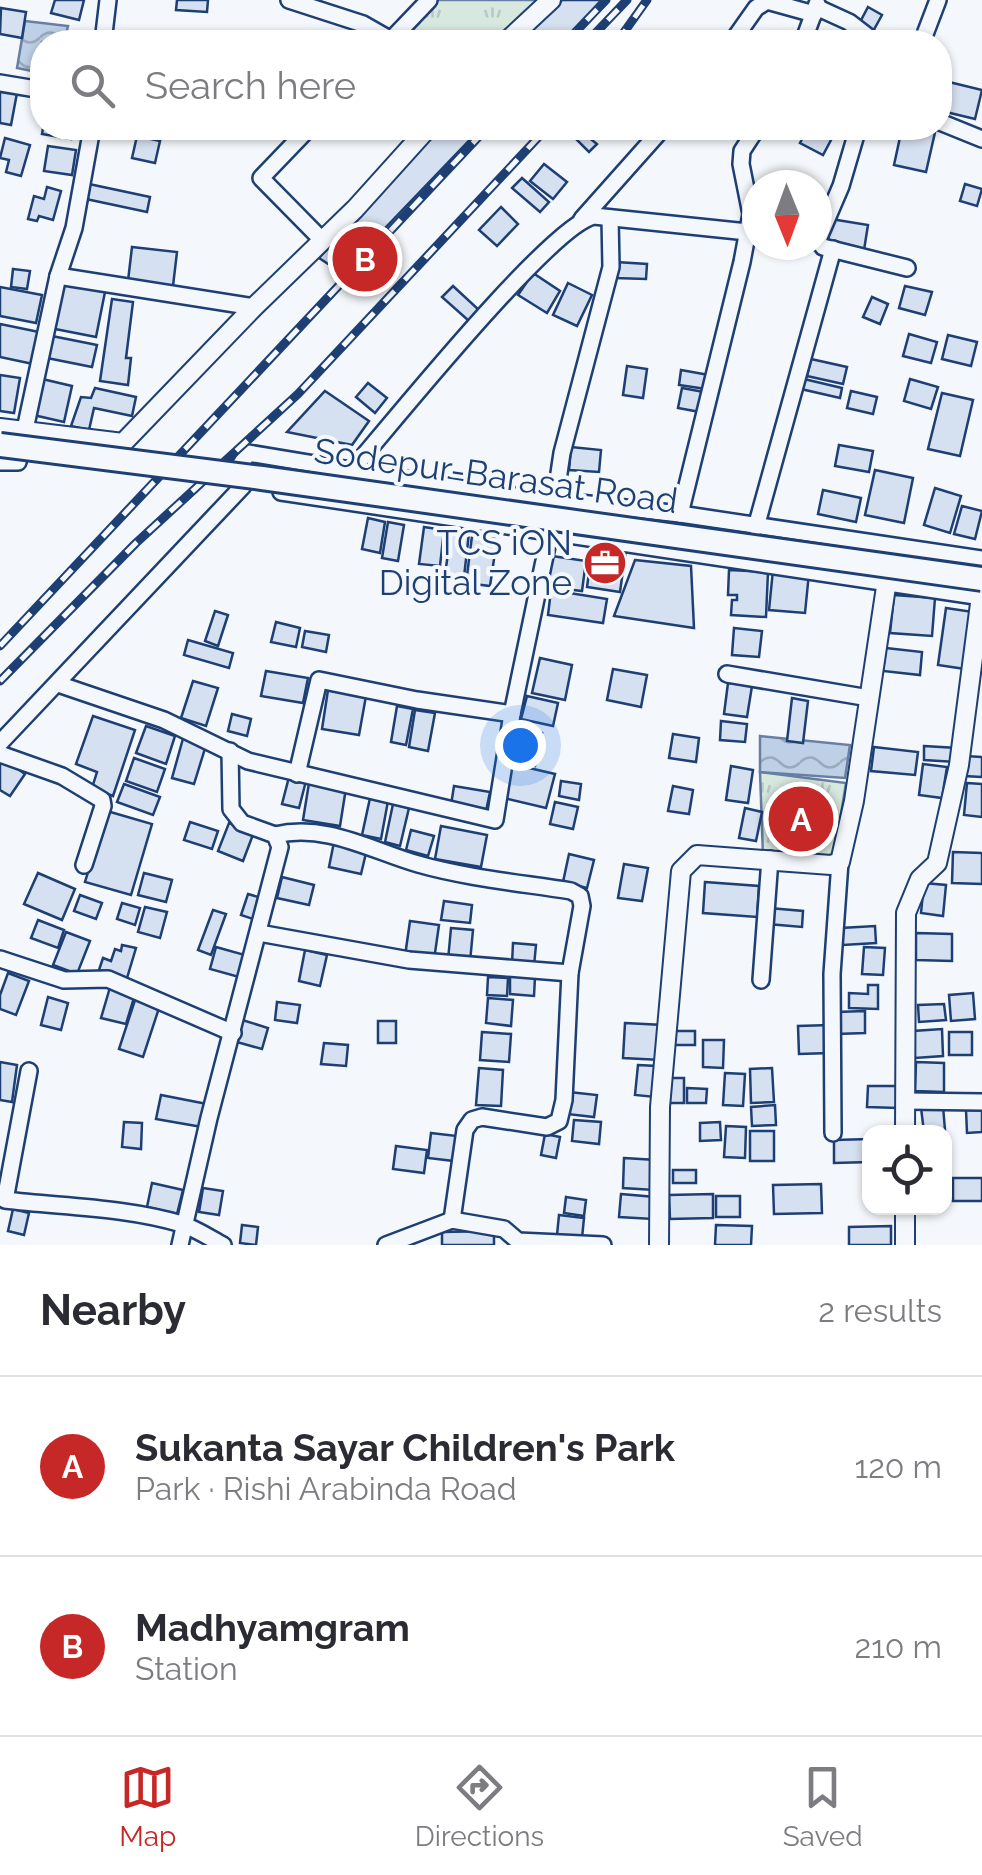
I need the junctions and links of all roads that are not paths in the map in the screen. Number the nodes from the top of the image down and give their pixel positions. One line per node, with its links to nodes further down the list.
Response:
1 (108, 0): 7 (street)
2 (289, 0): 8 (street)
3 (429, 0): 9 (street)
4 (551, 0): 10 (street)
5 (938, 0): 13 (street)
6 (816, 7): 11 (street); 12 (street)
7 (104, 30)
8 (373, 30)
9 (400, 30)
10 (519, 30)
11 (740, 30)
12 (859, 30)
13 (927, 30)
14 (0, 83): 15 (street)
15 (30, 88)
16 (952, 127): 17 (street)
17 (982, 138)
18 (90, 140): 33 (street)
19 (297, 140): 29 (street)
20 (417, 140): 29 (street)
21 (651, 140): 27 (street)
22 (749, 140): 24 (street)
23 (854, 140): 25 (street)
24 (742, 170)
25 (832, 207)
26 (610, 218): 27 (street); 28 (street); 41 (street)
27 (582, 219): 39 (street)
28 (742, 231)
29 (323, 240): 34 (street)
30 (833, 249): 32 (street); 43 (street)
31 (745, 260): 42 (street)
32 (906, 268)
33 (58, 276): 34 (street); 36 (street)
34 (254, 307): 36 (street)
35 (0, 428): 36 (street)
36 (24, 430): 38 (street)
37 (0, 445): 47 (main road, Sodepur-Barasat Road, bridge)
38 (0, 462)
39 (350, 472): 40 (street); 41 (street)
40 (242, 486): 44 (street); 49 (street)
41 (555, 500): 42 (street)
42 (680, 514): 43 (street)
43 (756, 526): 45 (street)
44 (550, 532): 46 (street); 51 (street)
45 (982, 559)
46 (887, 580): 47 (street); 50 (street)
47 (981, 591): 66 (street)
48 (727, 674): 50 (street)
49 (58, 684): 52 (street); 53 (street)
50 (869, 698): 58 (street)
51 (512, 714): 55 (street); 55 (street)
52 (0, 743)
53 (230, 752): 55 (street); 56 (street)
54 (0, 754): 59 (street)
55 (297, 774)
56 (276, 834): 60 (street); 62 (street)
57 (770, 860): 58 (street); 63 (street); 79 (street)
58 (840, 862): 69 (street)
59 (84, 866)
60 (259, 933): 62 (street); 64 (street)
61 (0, 959): 64 (street)
62 (570, 973): 73 (street)
63 (761, 980)
64 (233, 1033): 74 (street)
65 (29, 1071): 70 (street)
66 (906, 1102): 67 (street); 68 (street)
67 (982, 1102)
68 (906, 1125)
69 (832, 1133)
70 (2, 1199): 72 (street); 74 (street)
71 (905, 1215): 80 (street)
72 (0, 1218)
73 (452, 1220): 77 (street); 78 (street)
74 (185, 1225): 75 (street); 76 (street)
75 (180, 1245)
76 (223, 1245)
77 (386, 1245)
78 (604, 1245)
79 (659, 1245)
80 (905, 1245)

